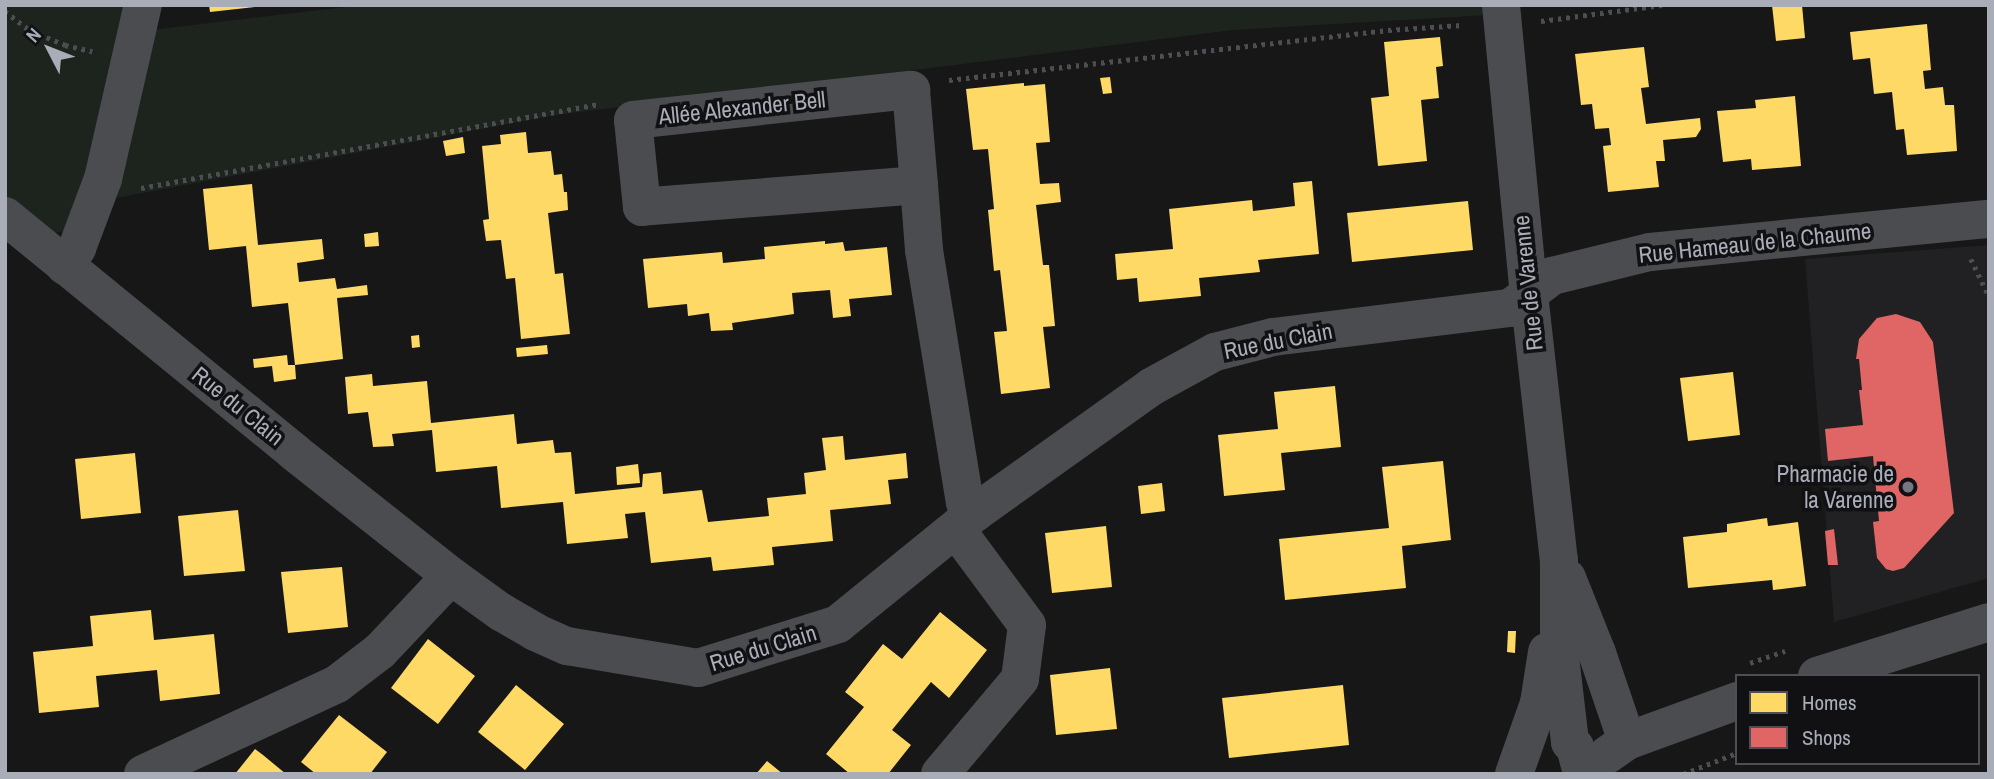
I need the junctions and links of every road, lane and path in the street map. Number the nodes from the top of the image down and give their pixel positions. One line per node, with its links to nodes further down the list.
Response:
1 (143, 5): 5 (street)
2 (1661, 5): 4 (path)
3 (5, 11): 5 (path)
4 (1502, 14): 6 (path); 14 (street, Rue de Varenne)
5 (131, 58): 9 (street)
6 (911, 90): 7 (street, Allée Alexander Bell); 8 (street)
7 (633, 120): 8 (street, Allée Alexander Bell); 9 (path)
8 (919, 185): 16 (street)
9 (98, 192): 12 (street)
10 (5, 216): 12 (street, Rue du Clain)
11 (1989, 219): 14 (street, Rue Hameau de la Chaume)
12 (65, 266): 18 (street, Rue du Clain)
13 (1973, 266): 15 (path)
14 (1529, 294): 16 (street, Rue du Clain); 17 (street, Rue de Varenne)
15 (1989, 296)
16 (966, 520): 18 (street, Rue du Clain); 25 (street)
17 (1559, 560): 22 (street, Rue de Varenne); 26 (street, Rue de Varenne); 27 (street, Rue de Varenne)
18 (451, 576): 24 (street)
19 (1989, 622): 20 (street)
20 (1823, 674)
21 (1735, 702): 22 (street)
22 (1627, 741): 27 (street)
23 (1735, 754): 28 (path)
24 (143, 774)
25 (940, 774)
26 (1514, 774)
27 (1582, 774)
28 (1683, 774)

